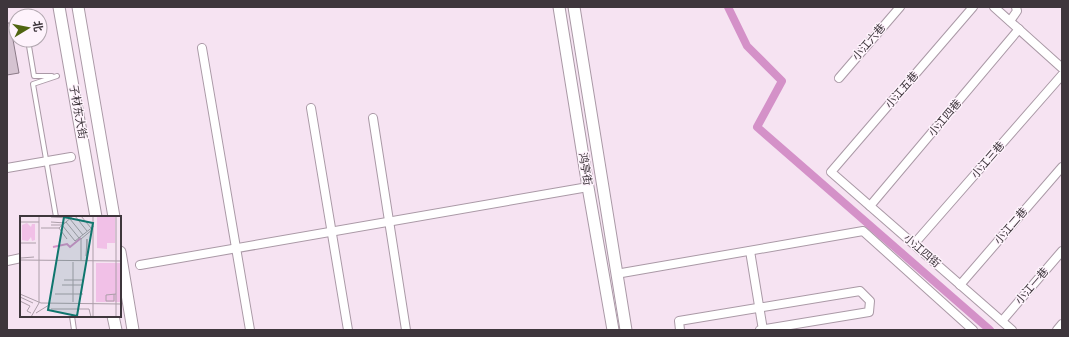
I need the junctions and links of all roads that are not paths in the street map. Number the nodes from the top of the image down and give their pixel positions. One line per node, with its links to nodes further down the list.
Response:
1 (59, 7): 26 (street, 子材东大街)
2 (78, 7): 27 (street, 子材东大街)
3 (559, 7): 23 (street, 鸿亭街)
4 (574, 7): 38 (street, 鸿亭街)
5 (900, 7): 15 (street, 小江六巷)
6 (973, 7): 22 (street, 小江五巷)
7 (994, 7): 9 (street)
8 (1016, 7): 9 (street)
9 (1010, 21): 10 (street)
10 (1019, 30): 13 (street); 24 (street, 小江四巷)
11 (29, 48): 19 (lane)
12 (202, 48): 31 (street)
13 (1062, 68)
14 (1062, 75): 30 (street, 小江三巷)
15 (839, 78)
16 (311, 108): 29 (street)
17 (373, 118): 28 (street)
18 (71, 157): 19 (street)
19 (46, 161): 21 (street); 25 (lane)
20 (1062, 167): 39 (street, 小江二巷)
21 (7, 168)
22 (831, 172): 24 (street, 小江四街)
23 (588, 186): 28 (street); 51 (street, 鸿亭街)
24 (870, 206): 30 (street, 小江四街)
25 (56, 216)
26 (96, 216)
27 (114, 216)
28 (389, 221): 29 (street); 50 (street)
29 (332, 231): 31 (street); 49 (street)
30 (914, 244): 39 (street, 小江四街)
31 (236, 248): 37 (street); 48 (street)
32 (750, 250): 38 (street); 40 (street); 55 (street)
33 (1062, 250): 43 (street, 小江一巷)
34 (20, 258): 36 (street)
35 (121, 258): 47 (street)
36 (7, 261)
37 (140, 265)
38 (616, 274): 52 (street, 鸿亭街)
39 (960, 284): 43 (street, 小江四街)
40 (759, 307): 53 (street); 54 (street); 54 (street)
41 (72, 317): 45 (lane)
42 (113, 317): 46 (street)
43 (1002, 321): 56 (street, 小江四街)
44 (1062, 324): 57 (street)
45 (74, 330)
46 (116, 330)
47 (133, 330)
48 (250, 330)
49 (348, 330)
50 (406, 330)
51 (613, 330)
52 (626, 330)
53 (680, 330)
54 (762, 330)
55 (973, 330)
56 (1012, 330)
57 (1057, 330)

